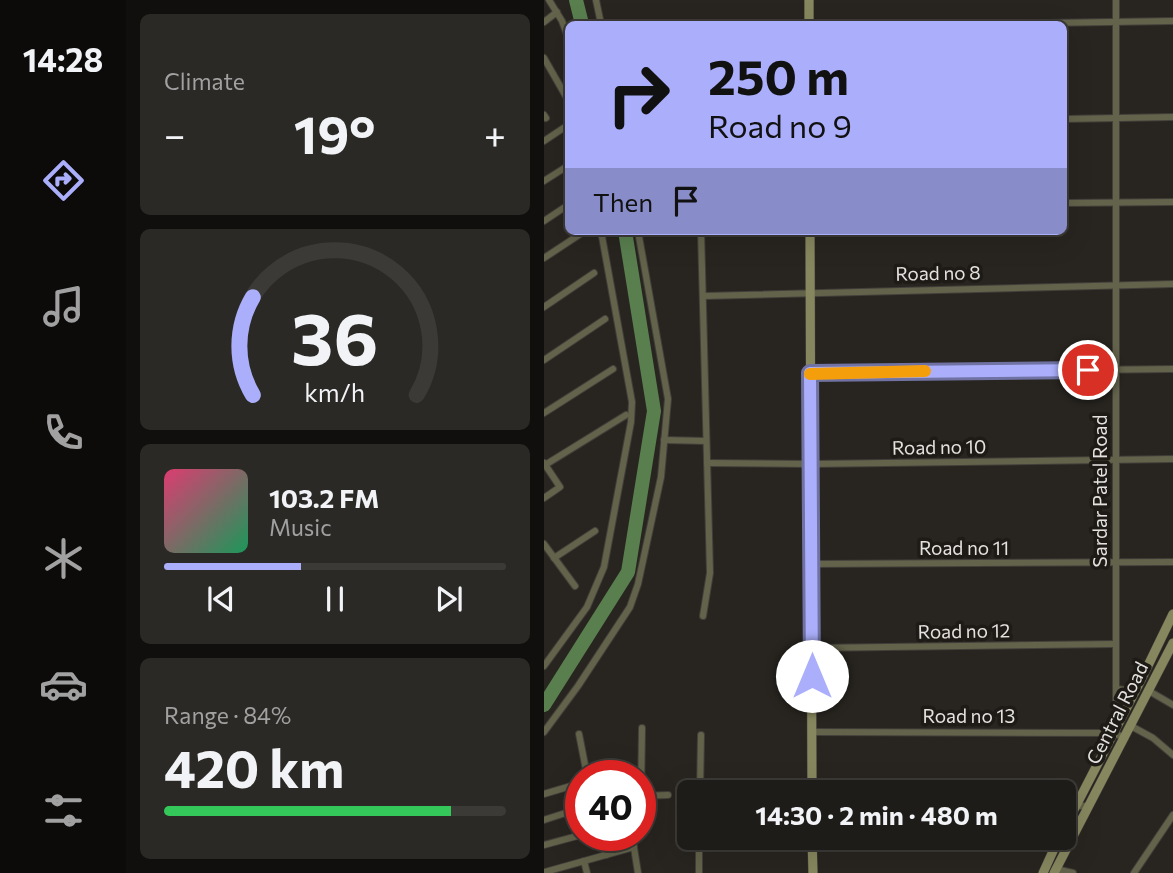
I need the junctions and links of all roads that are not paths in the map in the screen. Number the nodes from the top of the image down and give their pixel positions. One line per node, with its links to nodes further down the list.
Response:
1 (549, 0): 5 (street)
2 (596, 0): 6 (street)
3 (809, 0): 7 (street)
4 (1116, 0): 8 (street, Sardar Patel Road)
5 (557, 12): 10 (street); 12 (street)
6 (600, 21)
7 (809, 21)
8 (1116, 21): 9 (street); 11 (street); 16 (street, Sardar Patel Road)
9 (1173, 21)
10 (544, 22)
11 (1067, 22)
12 (565, 30)
13 (544, 58): 14 (street)
14 (565, 95)
15 (1173, 117): 16 (street)
16 (1116, 118): 17 (street); 22 (street, Sardar Patel Road)
17 (1067, 119)
18 (565, 127): 19 (street)
19 (544, 141)
20 (565, 168): 21 (street)
21 (544, 181)
22 (1116, 202): 23 (street); 24 (street); 34 (street, Sardar Patel Road)
23 (1173, 202)
24 (1067, 203)
25 (565, 207): 26 (street)
26 (544, 221)
27 (579, 235): 32 (street)
28 (602, 235): 67 (street)
29 (639, 235): 47 (street)
30 (701, 235): 37 (street)
31 (810, 235): 36 (street)
32 (544, 258)
33 (594, 273): 38 (street)
34 (1116, 284): 35 (street, Road no 8); 36 (street, Road no 8); 43 (street, Sardar Patel Road)
35 (1173, 284)
36 (810, 292): 37 (street, Road no 8); 44 (street)
37 (704, 296): 48 (street)
38 (544, 307)
39 (605, 319): 40 (street)
40 (544, 360)
41 (613, 369): 45 (street)
42 (1173, 369): 43 (street)
43 (1116, 370): 44 (street); 49 (street, Sardar Patel Road)
44 (810, 373): 53 (street)
45 (544, 413)
46 (626, 415): 52 (street)
47 (664, 440): 48 (street); 75 (street)
48 (706, 441): 51 (street)
49 (1116, 459): 50 (street, Road no 10); 53 (street, Road no 10); 59 (street, Sardar Patel Road)
50 (1173, 459)
51 (707, 463): 53 (street, Road no 10); 63 (street)
52 (545, 464): 54 (street)
53 (811, 464): 60 (street)
54 (544, 498)
55 (595, 531): 57 (street)
56 (544, 544): 57 (street)
57 (554, 558): 61 (street)
58 (1173, 562): 59 (street, Road no 11)
59 (1116, 563): 60 (street, Road no 11); 65 (street, Sardar Patel Road)
60 (811, 564): 66 (street)
61 (575, 586)
62 (1173, 614): 69 (street, Central Road)
63 (703, 616)
64 (1173, 643): 70 (street, Central Road)
65 (1116, 644): 66 (street, Road no 12); 68 (street, Sardar Patel Road)
66 (812, 649): 76 (street)
67 (544, 666)
68 (1116, 689): 69 (street); 74 (street, Sardar Patel Road)
69 (1136, 691): 74 (street, Central Road)
70 (1149, 691): 71 (street); 72 (street, Central Road)
71 (1173, 705)
72 (1131, 726): 79 (street, Central Road); 80 (street)
73 (642, 728): 82 (street)
74 (1115, 731): 76 (street, Road no 13); 79 (street, Road no 13); 89 (street, Central Road)
75 (544, 732)
76 (812, 732): 84 (street)
77 (579, 734): 81 (street)
78 (701, 734): 83 (street)
79 (1125, 738): 91 (street, Central Road)
80 (1173, 755)
81 (584, 760)
82 (642, 760)
83 (700, 780)
84 (812, 780)
85 (565, 788): 86 (street)
86 (544, 794)
87 (656, 795): 88 (street)
88 (668, 795)
89 (1076, 804)
90 (1076, 806): 91 (street)
91 (1088, 806): 106 (street, Central Road)
92 (565, 813): 94 (street)
93 (1173, 814): 113 (street)
94 (544, 820)
95 (565, 839): 96 (street)
96 (544, 845)
97 (699, 850): 109 (street)
98 (812, 850): 110 (street)
99 (1054, 850): 111 (street)
100 (605, 851): 103 (street)
101 (620, 851): 103 (street)
102 (634, 851): 108 (street)
103 (606, 855): 104 (street)
104 (584, 861): 105 (street); 107 (street)
105 (545, 871)
106 (1055, 871): 112 (street)
107 (587, 873)
108 (637, 873)
109 (699, 873)
110 (812, 873)
111 (1043, 873)
112 (1073, 873)
113 (1134, 873)

